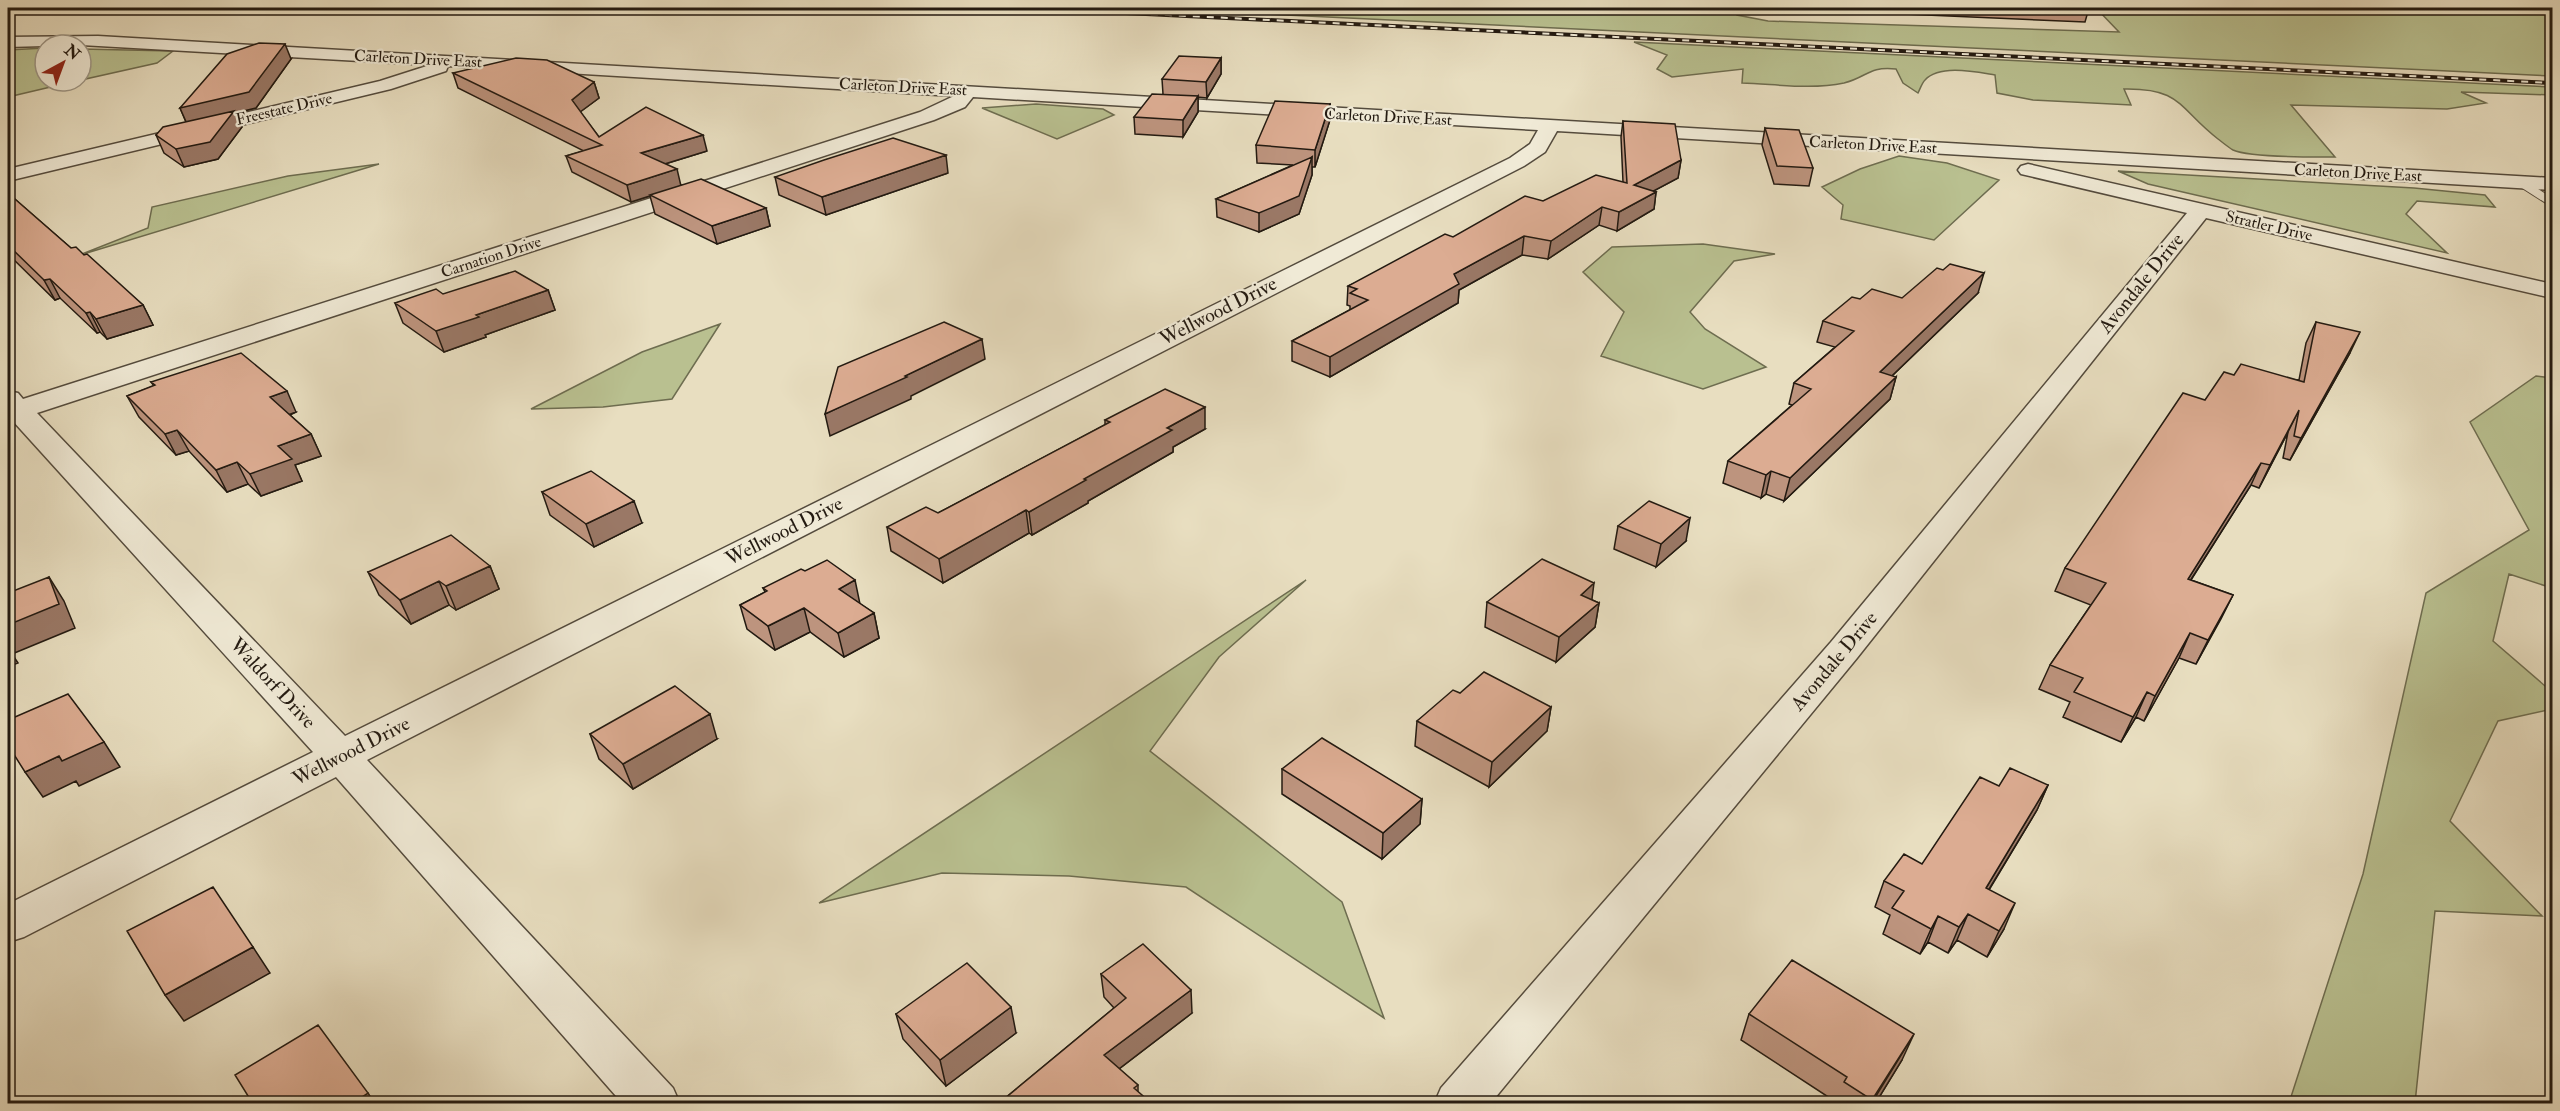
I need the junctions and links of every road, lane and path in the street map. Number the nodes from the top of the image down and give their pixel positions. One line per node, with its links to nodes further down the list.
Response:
1 (8, 42): 2 (street, Carleton Drive East)
2 (453, 62): 3 (street, Carleton Drive East); 6 (street, Freestate Drive)
3 (968, 91): 4 (street, Carleton Drive East); 12 (street, Carnation Drive)
4 (1550, 126): 5 (street, Carleton Drive East); 13 (street, Wellwood Drive)
5 (1988, 152): 7 (street, Carleton Drive East); 10 (street, Stratler Drive)
6 (8, 175)
7 (2523, 183): 8 (street, Carleton Drive East); 9 (lane)
8 (2553, 184)
9 (2553, 203)
10 (2201, 210): 11 (street, Stratler Drive); 16 (street, Avondale Drive)
11 (2553, 291)
12 (11, 408): 13 (street, Waldorf Drive)
13 (341, 757): 14 (street, Wellwood Drive); 15 (street, Waldorf Drive)
14 (8, 924)
15 (655, 1104)
16 (1459, 1104)

